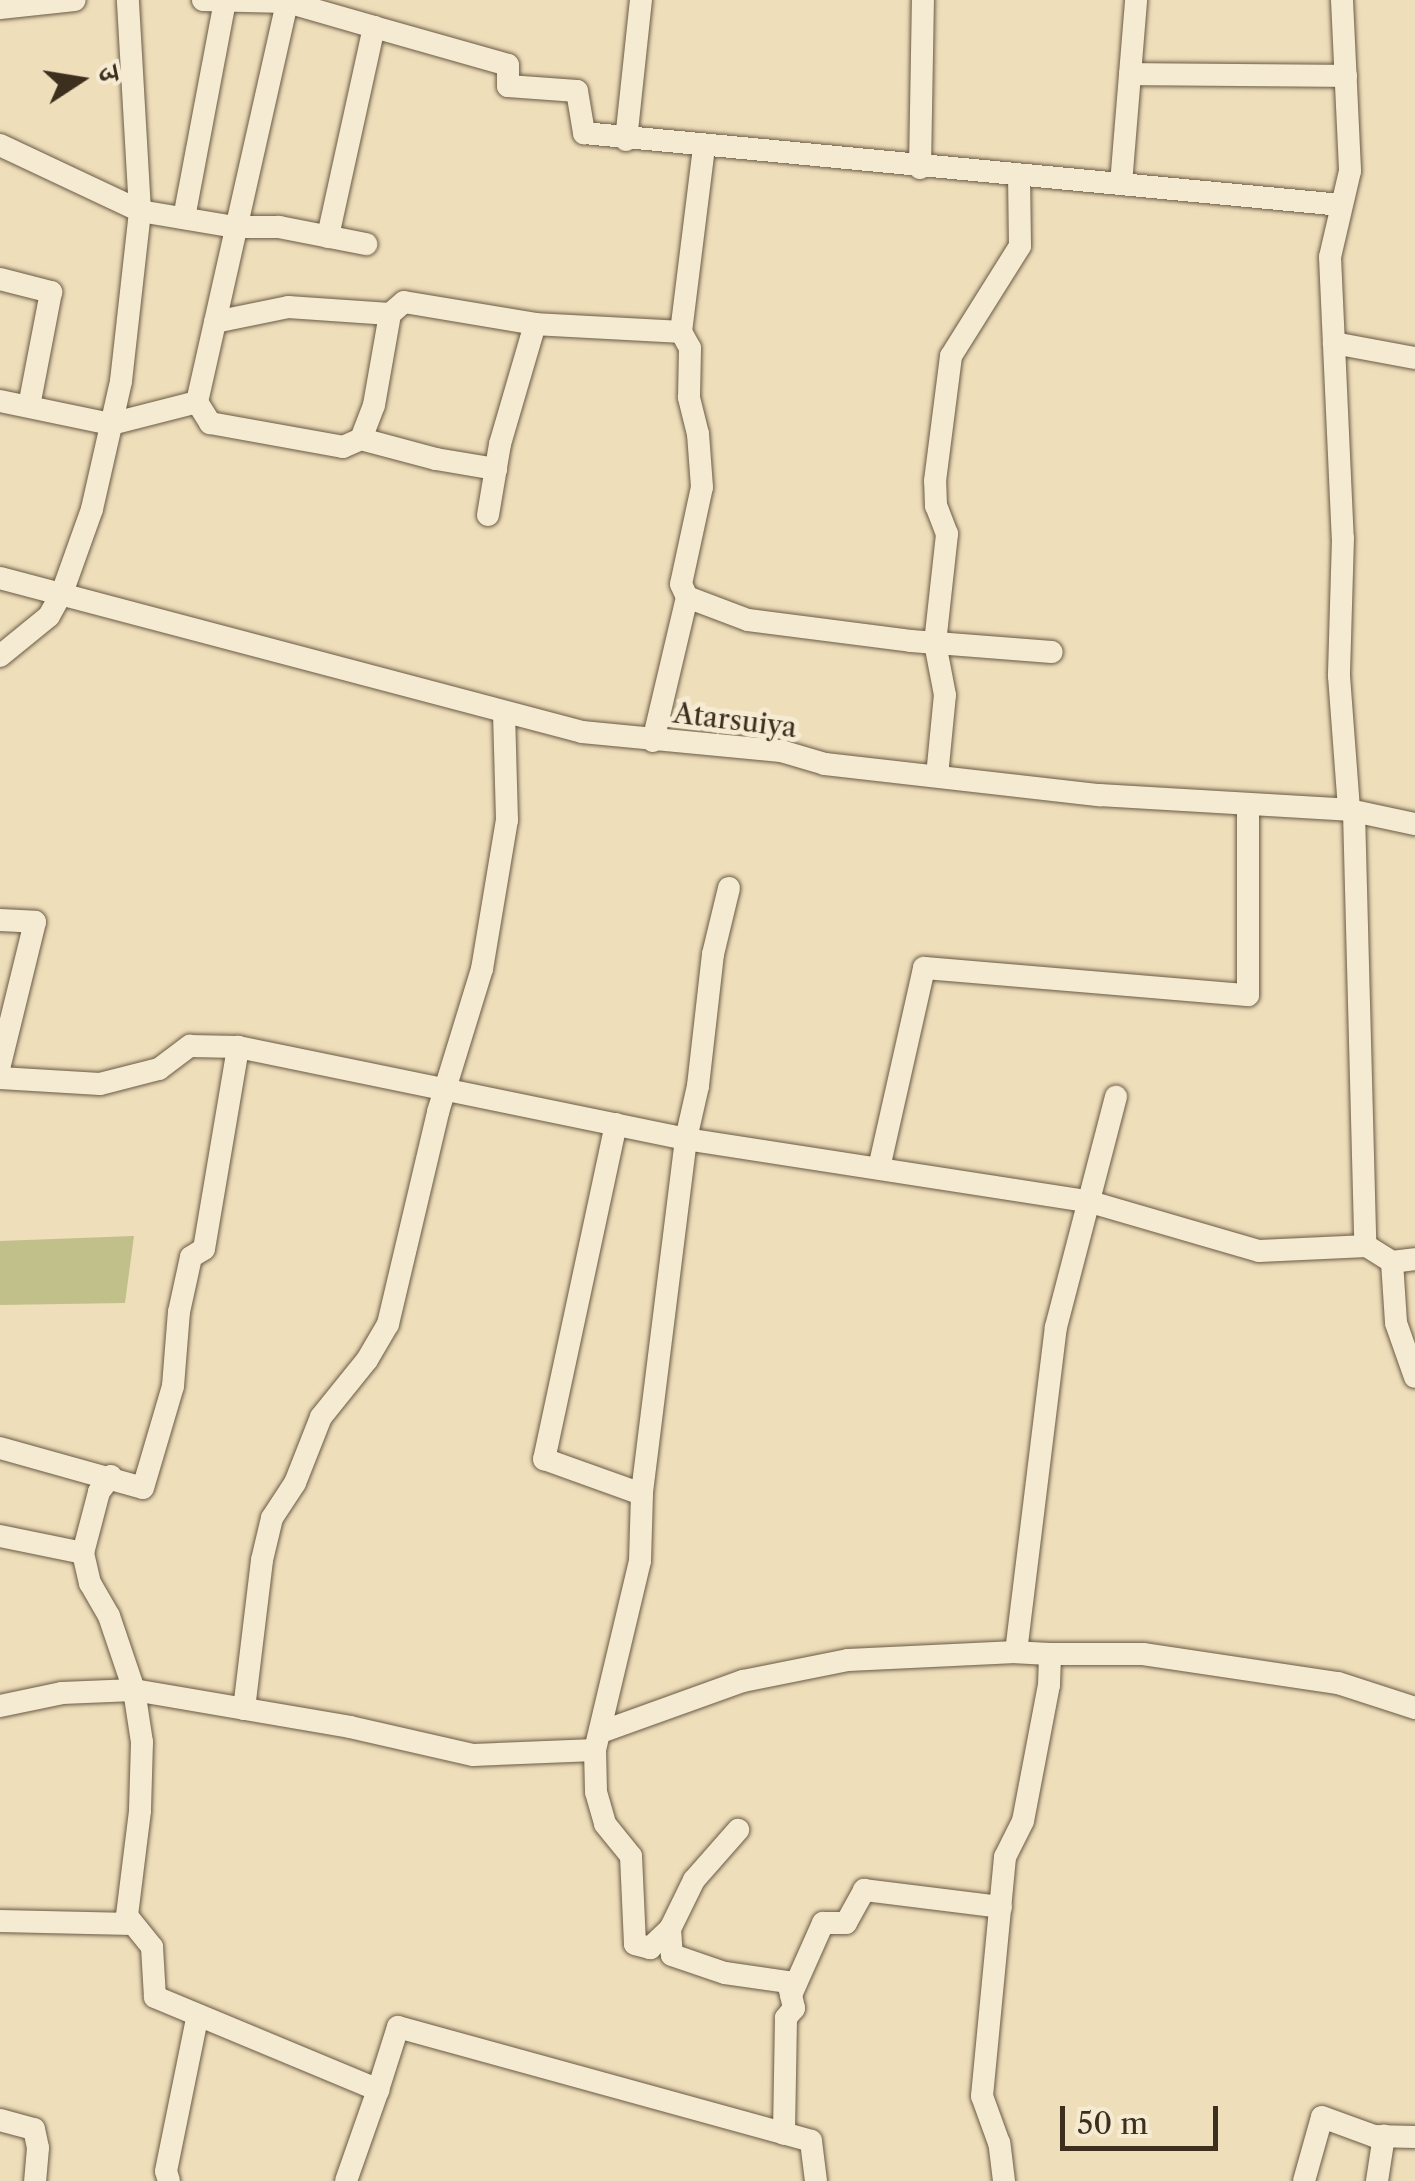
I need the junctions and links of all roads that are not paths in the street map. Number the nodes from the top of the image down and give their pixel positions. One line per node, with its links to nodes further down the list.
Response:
1 (75, 0): 9 (street)
2 (128, 0): 20 (street)
3 (640, 0): 13 (street)
4 (923, 0): 16 (street)
5 (1136, 0): 11 (street)
6 (1342, 0): 12 (street)
7 (214, 1): 8 (street); 21 (street)
8 (287, 2): 10 (street); 22 (street)
9 (0, 8)
10 (374, 28): 13 (street); 23 (street)
11 (1130, 74): 12 (street); 18 (street)
12 (1346, 76): 19 (street)
13 (626, 140): 15 (street)
14 (0, 144): 20 (street)
15 (704, 148): 16 (street); 29 (street)
16 (920, 168): 17 (street)
17 (1019, 177): 18 (street); 42 (street)
18 (1122, 184): 19 (street)
19 (1342, 205): 30 (street)
20 (140, 211): 21 (street); 35 (street)
21 (184, 218): 22 (street)
22 (235, 227): 23 (street); 27 (street)
23 (328, 236): 24 (street)
24 (366, 244)
25 (0, 279): 34 (street)
26 (390, 314): 27 (street); 28 (street); 36 (street)
27 (214, 322): 33 (street)
28 (534, 324): 29 (street); 37 (street)
29 (681, 332): 41 (street)
30 (1334, 344): 31 (street); 49 (street)
31 (1415, 358)
32 (0, 401): 34 (street)
33 (197, 402): 35 (street); 36 (street)
34 (29, 406): 35 (street)
35 (111, 424): 40 (street)
36 (361, 439): 37 (street)
37 (496, 468): 38 (street)
38 (488, 515)
39 (0, 578): 40 (street, Atarsuiya)
40 (62, 593): 44 (street); 45 (street, Atarsuiya)
41 (687, 597): 42 (street); 46 (street)
42 (935, 644): 43 (street); 47 (street)
43 (1052, 652)
44 (0, 656)
45 (504, 712): 46 (street, Atarsuiya); 56 (street)
46 (653, 741): 47 (street, Atarsuiya)
47 (937, 776): 48 (street, Atarsuiya)
48 (1248, 804): 49 (street, Atarsuiya); 60 (street)
49 (1352, 811): 50 (street, Atarsuiya); 62 (street)
50 (1415, 824)
51 (729, 888): 59 (street)
52 (0, 920): 54 (street)
53 (238, 1047): 55 (street); 56 (street); 66 (street)
54 (0, 1064)
55 (0, 1078)
56 (446, 1088): 58 (street); 75 (street)
57 (1116, 1097): 61 (street)
58 (616, 1124): 59 (street); 67 (street)
59 (686, 1138): 60 (street); 67 (street)
60 (879, 1168): 61 (street)
61 (1088, 1202): 62 (street); 70 (street)
62 (1367, 1246): 63 (street)
63 (1403, 1261): 64 (street)
64 (1415, 1377)
65 (0, 1448): 66 (street)
66 (110, 1476): 69 (street)
67 (642, 1494): 76 (street)
68 (0, 1536): 69 (street)
69 (83, 1553): 72 (street)
70 (1016, 1652): 71 (street); 76 (street)
71 (1050, 1654): 74 (street); 78 (street)
72 (134, 1690): 73 (street); 75 (street); 80 (street)
73 (0, 1706)
74 (1415, 1708)
75 (244, 1709): 76 (street)
76 (598, 1741): 81 (street)
77 (738, 1830): 81 (street)
78 (1001, 1907): 82 (street); 93 (street)
79 (0, 1921): 80 (street)
80 (132, 1924): 83 (street)
81 (670, 1928): 82 (street)
82 (790, 1994): 86 (street)
83 (197, 2018): 84 (street); 90 (street)
84 (378, 2090): 86 (street); 91 (street)
85 (0, 2120): 89 (street)
86 (784, 2134): 92 (street)
87 (1384, 2136): 88 (street); 94 (street); 95 (street)
88 (1415, 2138)
89 (35, 2181)
90 (169, 2181)
91 (346, 2181)
92 (816, 2181)
93 (1004, 2181)
94 (1304, 2181)
95 (1377, 2181)

